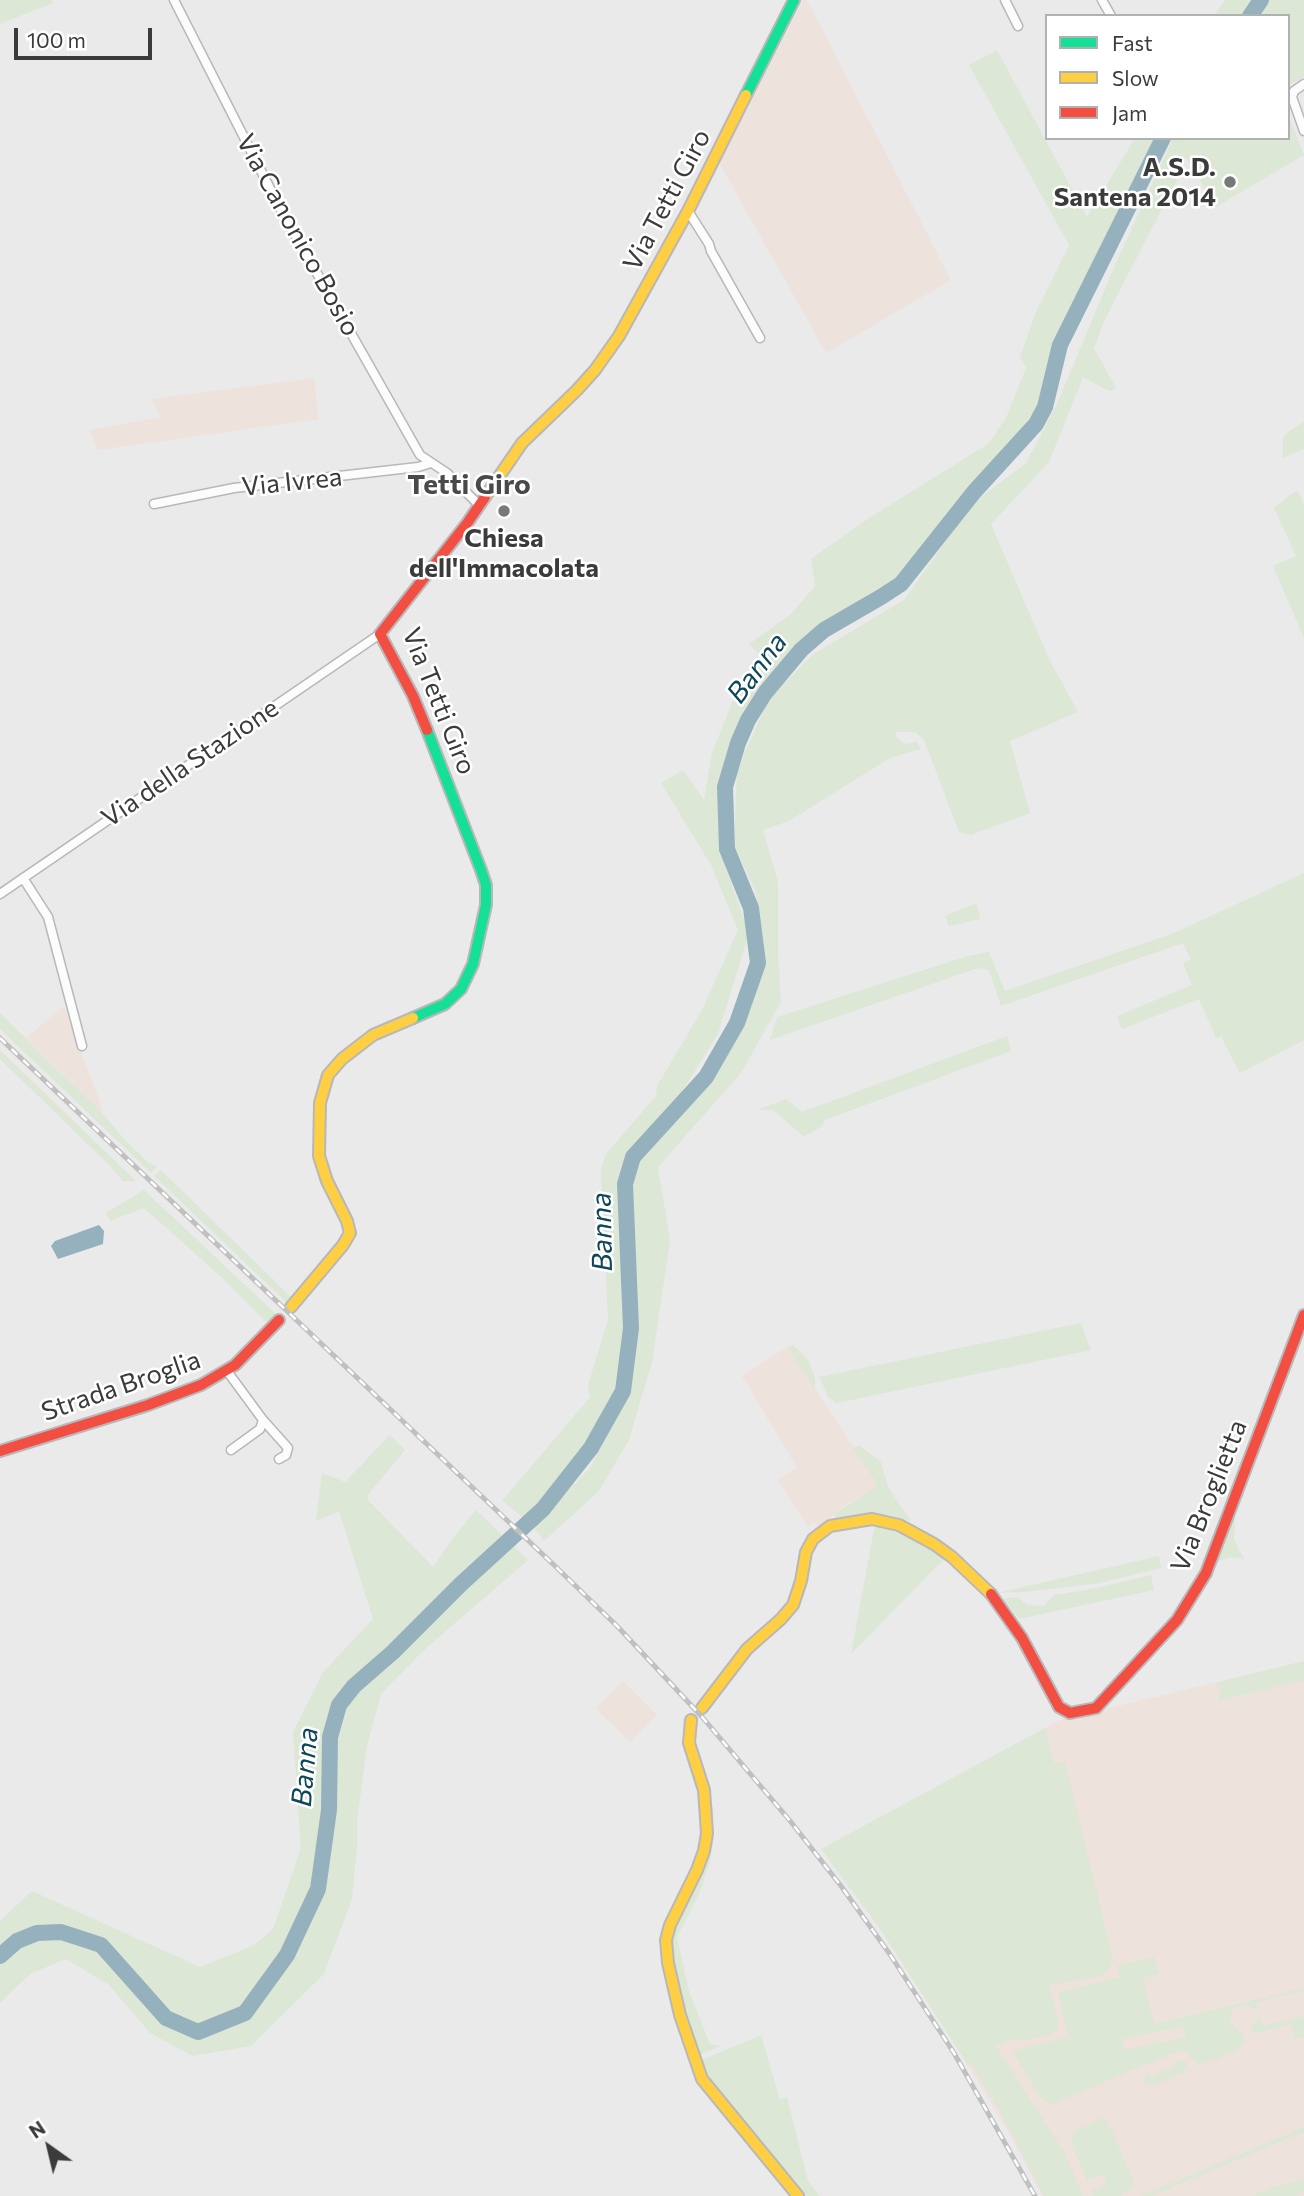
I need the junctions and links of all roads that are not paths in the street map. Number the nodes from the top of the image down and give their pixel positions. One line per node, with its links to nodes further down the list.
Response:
1 (174, 0): 9 (street, Via Canonico Bosio)
2 (794, 0): 7 (street, Via Tetti Giro)
3 (1005, 0): 4 (street)
4 (1018, 26)
5 (1304, 84): 6 (street)
6 (1304, 131)
7 (688, 211): 8 (street); 11 (street, Via Tetti Giro)
8 (760, 338)
9 (431, 463): 10 (street, Via Ivrea); 11 (street, Via Canonico Bosio)
10 (154, 504)
11 (480, 506): 12 (street, Via Tetti Giro)
12 (380, 634): 13 (street, Via della Stazione); 16 (street, Via Tetti Giro)
13 (23, 878): 14 (street, Via della Stazione); 15 (street)
14 (0, 894)
15 (82, 1046)
16 (291, 1307)
17 (1304, 1315): 24 (street, Via Broglietta)
18 (279, 1320): 19 (street, Strada Broglia)
19 (227, 1371): 20 (street); 22 (street, Strada Broglia)
20 (264, 1420): 21 (street); 23 (street)
21 (231, 1450)
22 (0, 1451)
23 (279, 1459)
24 (702, 1708)
25 (691, 1720): 26 (street)
26 (798, 2196)

